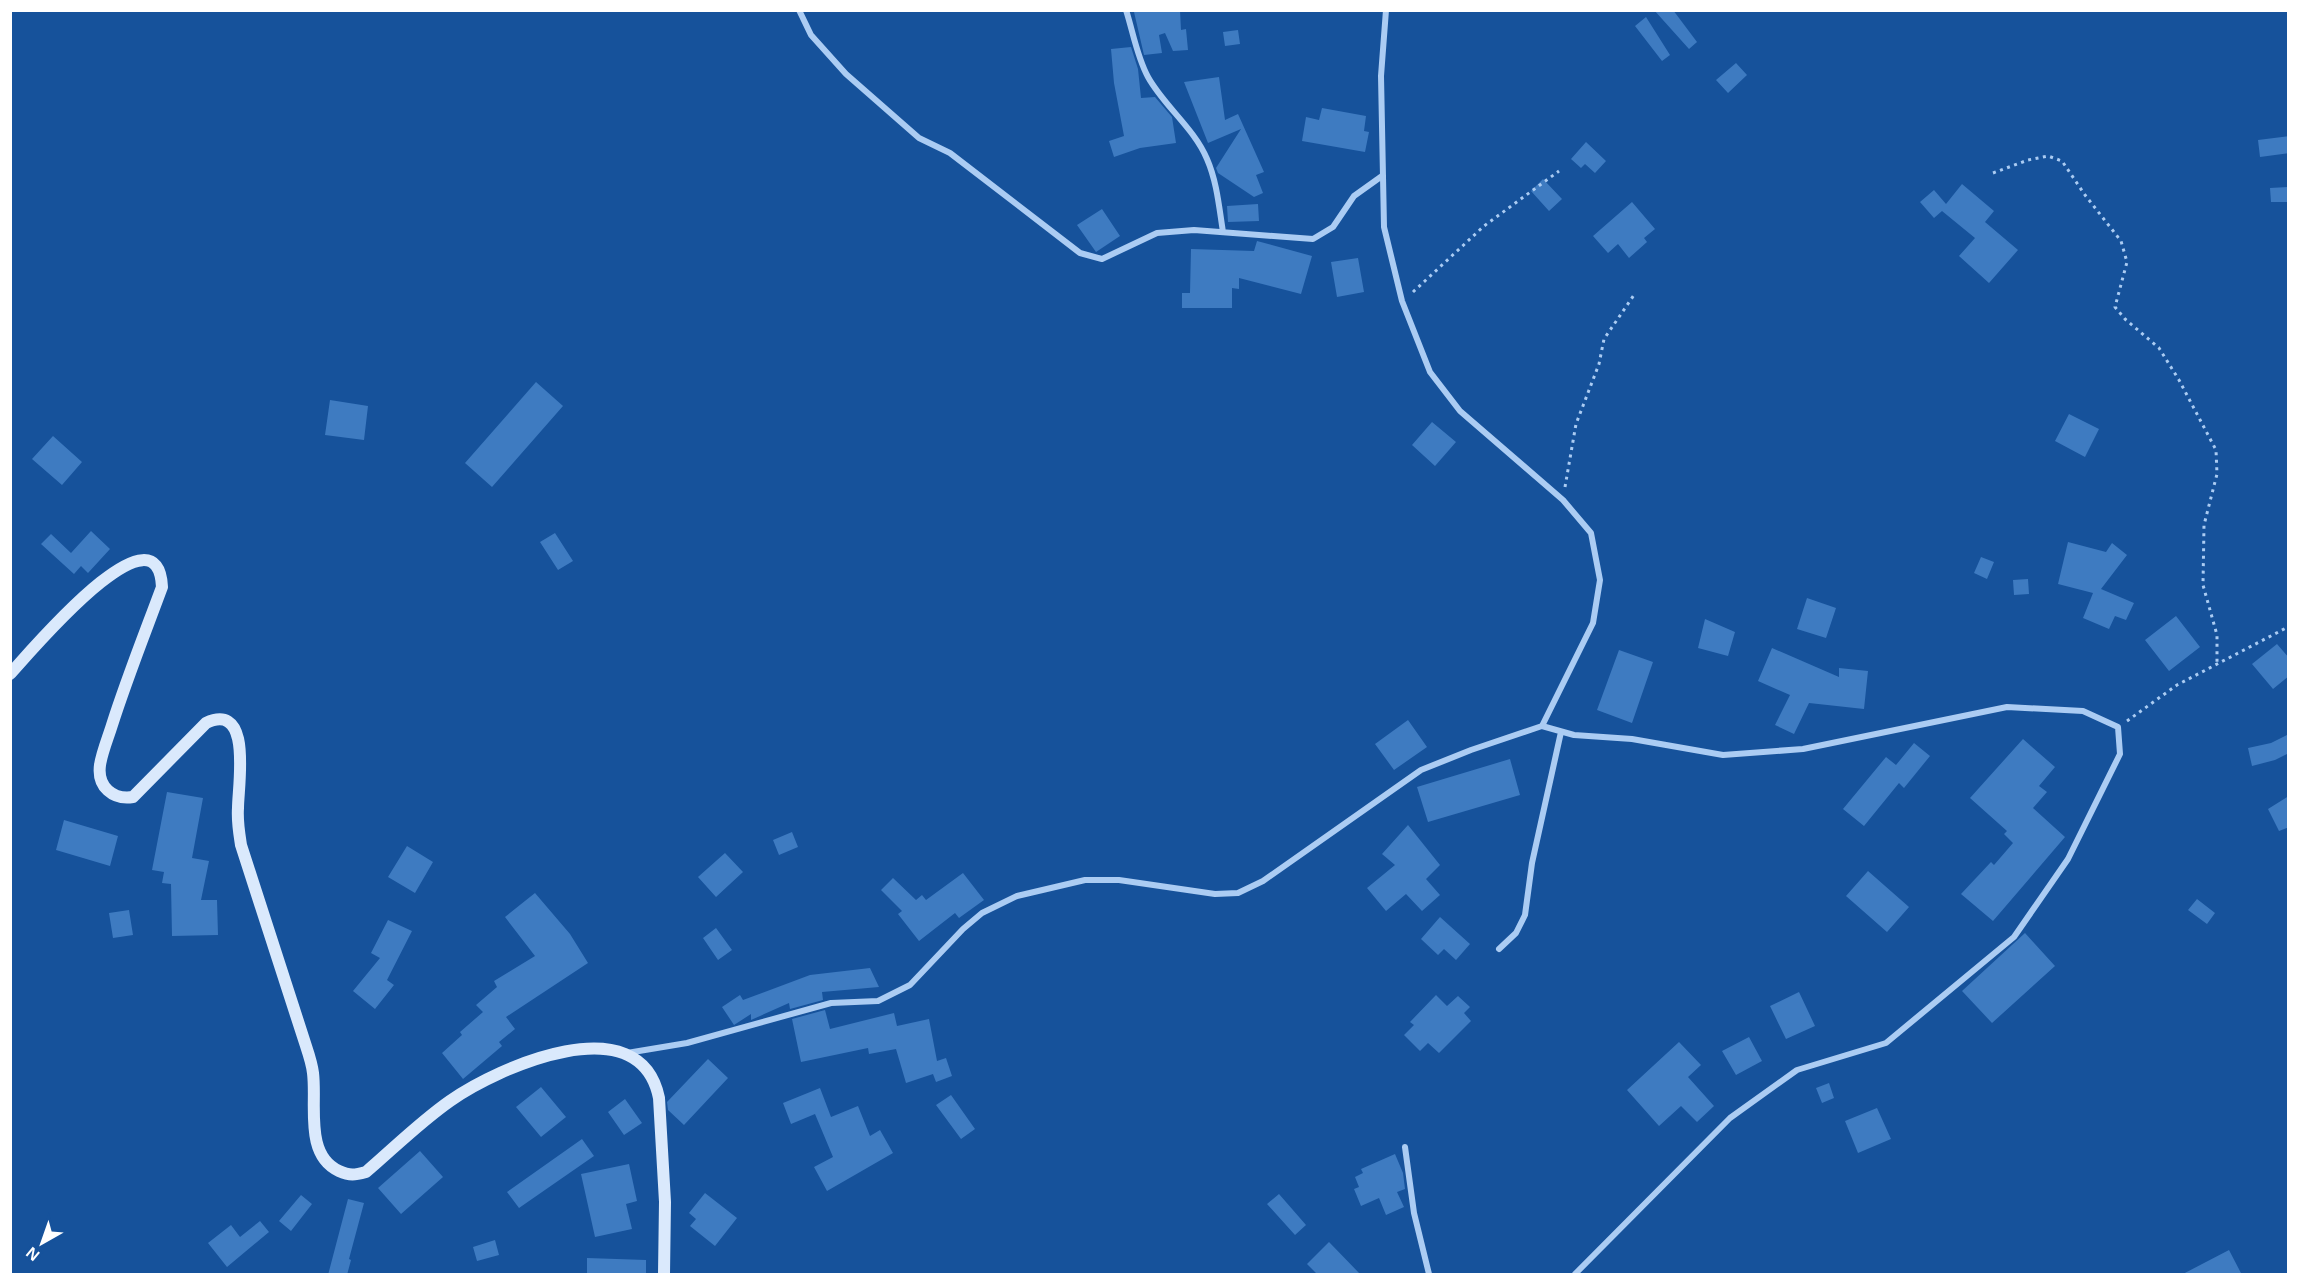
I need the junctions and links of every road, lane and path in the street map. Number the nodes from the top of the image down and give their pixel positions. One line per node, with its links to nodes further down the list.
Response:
1 (799, 10): 7 (street)
2 (1126, 10): 7 (street)
3 (1386, 10): 6 (street)
4 (1559, 171): 9 (path)
5 (1993, 173): 12 (path)
6 (1382, 176): 7 (street); 9 (street)
7 (1223, 231)
8 (1634, 295): 10 (path)
9 (1402, 301): 10 (street)
10 (1563, 500): 14 (street)
11 (2289, 627): 12 (path)
12 (2217, 663): 15 (path)
13 (10, 674): 18 (main road)
14 (1542, 726): 16 (street); 18 (street)
15 (2118, 727): 16 (street); 22 (street)
16 (1561, 732): 17 (street)
17 (1499, 949)
18 (627, 1053): 20 (main road)
19 (1405, 1147): 21 (street)
20 (664, 1275)
21 (1429, 1275)
22 (1575, 1275)

